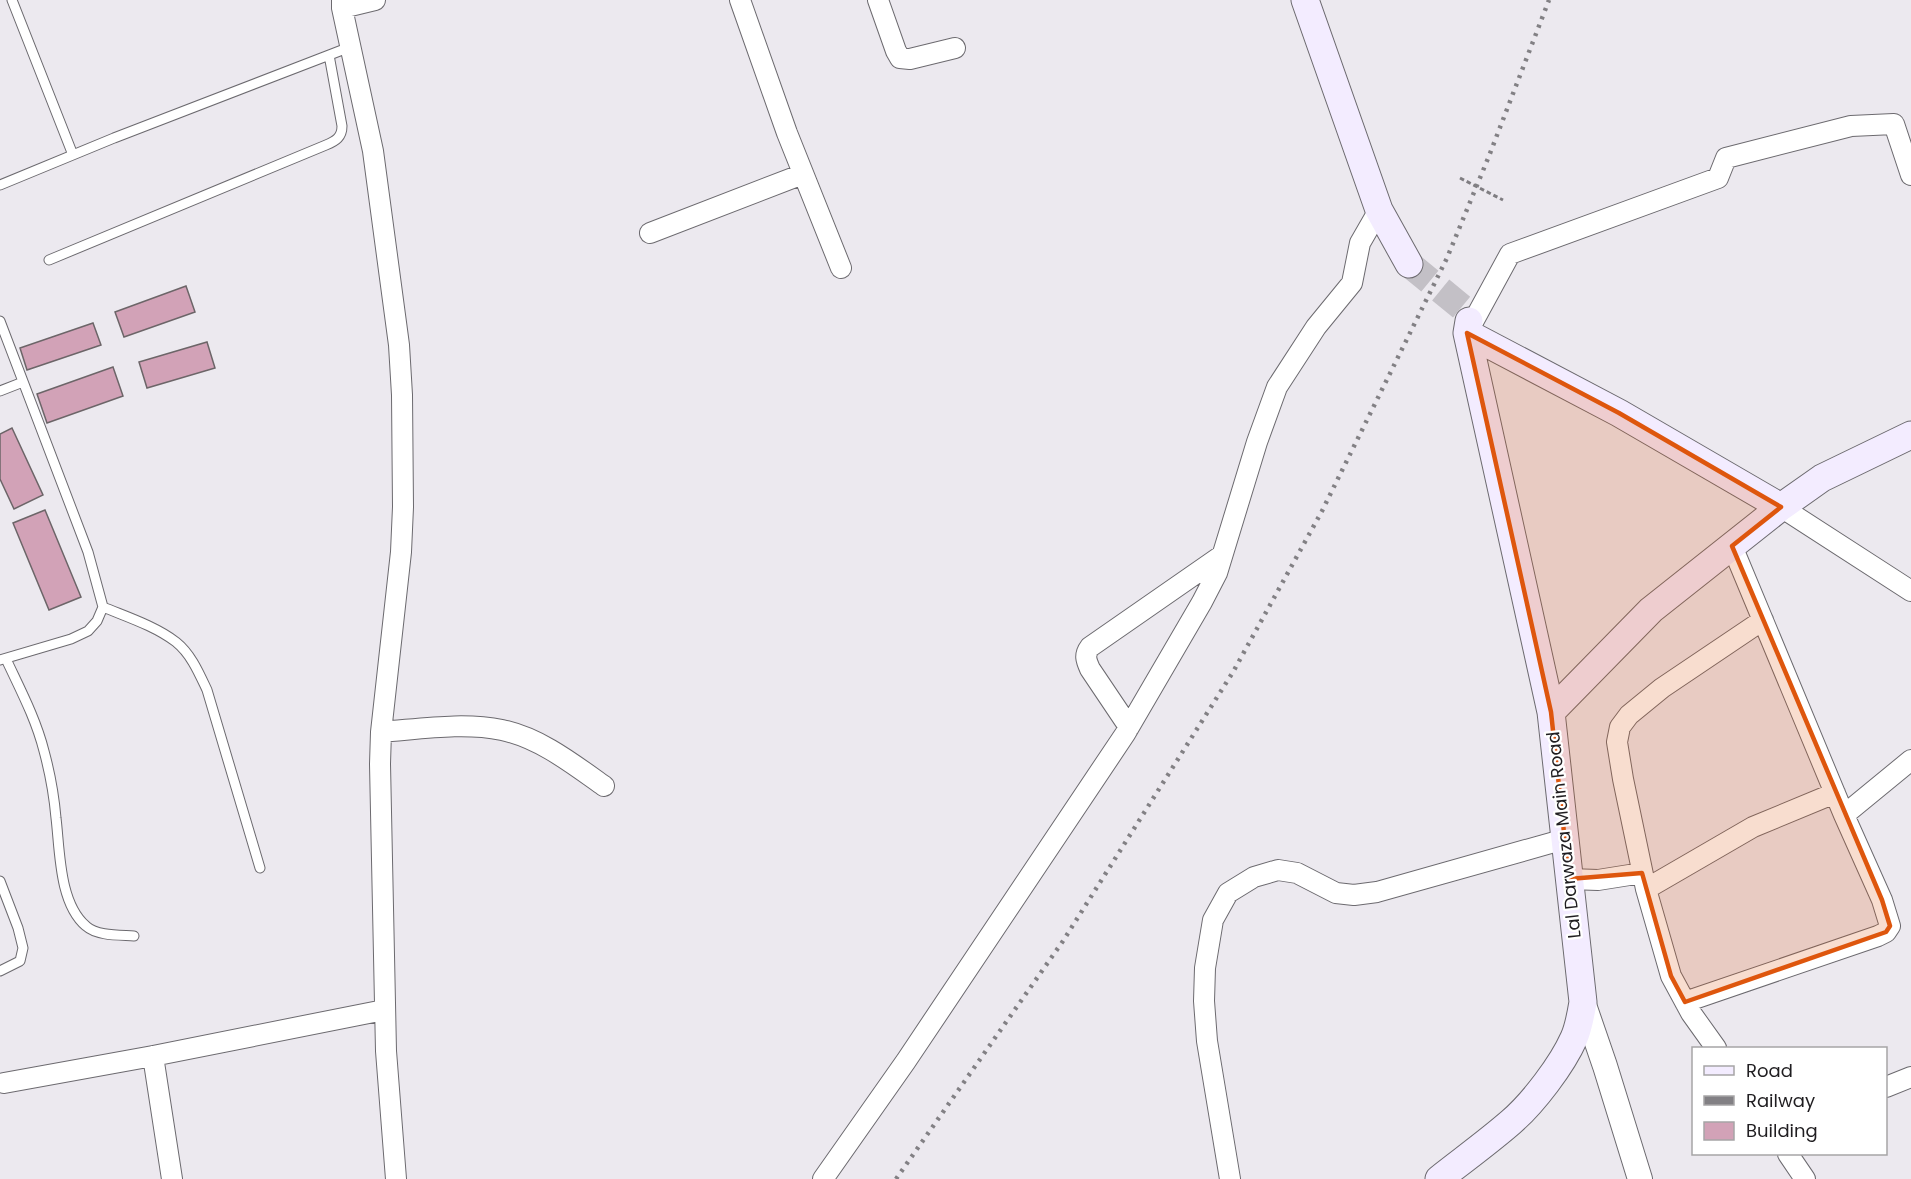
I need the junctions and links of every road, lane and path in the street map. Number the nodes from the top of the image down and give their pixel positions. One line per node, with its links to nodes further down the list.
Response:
1 (12, 0): 10 (lane)
2 (375, 0): 6 (street)
3 (740, 0): 11 (street)
4 (878, 0): 8 (street)
5 (1305, 0): 16 (main road)
6 (342, 4): 7 (street)
7 (350, 47): 9 (lane); 35 (street)
8 (956, 48)
9 (329, 55): 10 (lane); 18 (lane)
10 (73, 155): 14 (lane)
11 (803, 174): 17 (street); 20 (street)
12 (1911, 175): 22 (street)
13 (1460, 178): 15 (path)
14 (0, 185)
15 (1503, 200)
16 (1379, 210): 19 (main road); 28 (street)
17 (650, 233)
18 (49, 260)
19 (1409, 264)
20 (841, 268)
21 (0, 321): 23 (lane)
22 (1468, 323): 26 (main road); 33 (main road)
23 (23, 382): 24 (lane); 30 (lane)
24 (0, 391)
25 (1911, 435): 26 (main road, Lal Darwaza Main Road)
26 (1781, 507): 27 (main road, Lal Darwaza Main Road); 29 (street)
27 (1732, 546): 31 (street); 33 (main road, Lal Darwaza Main Road)
28 (1221, 556): 34 (street); 34 (street)
29 (1911, 591)
30 (103, 608): 32 (lane); 41 (lane)
31 (1763, 620): 38 (street); 44 (street)
32 (3, 659): 45 (lane)
33 (1551, 712): 40 (main road, Lal Darwaza Main Road)
34 (1129, 727): 58 (street)
35 (381, 732): 37 (street); 49 (street)
36 (1911, 760): 39 (street)
37 (603, 786)
38 (1835, 793): 39 (street); 44 (street)
39 (1844, 815): 48 (street)
40 (1565, 839): 42 (main road, Lal Darwaza Main Road); 59 (street)
41 (260, 868)
42 (1569, 879): 44 (street); 47 (main road, Lal Darwaza Main Road)
43 (0, 881): 46 (lane)
44 (1644, 881): 48 (street)
45 (134, 936)
46 (0, 971)
47 (1583, 1002): 60 (main road, Lal Darwaza Main Road); 61 (street)
48 (1685, 1002): 50 (street)
49 (384, 1010): 51 (street); 57 (street)
50 (1715, 1047)
51 (153, 1056): 53 (street); 56 (street)
52 (1911, 1077): 54 (street)
53 (4, 1083)
54 (1887, 1087)
55 (1789, 1155): 62 (street)
56 (172, 1179)
57 (396, 1179)
58 (823, 1179)
59 (1230, 1179)
60 (1439, 1179)
61 (1641, 1179)
62 (1805, 1179)

